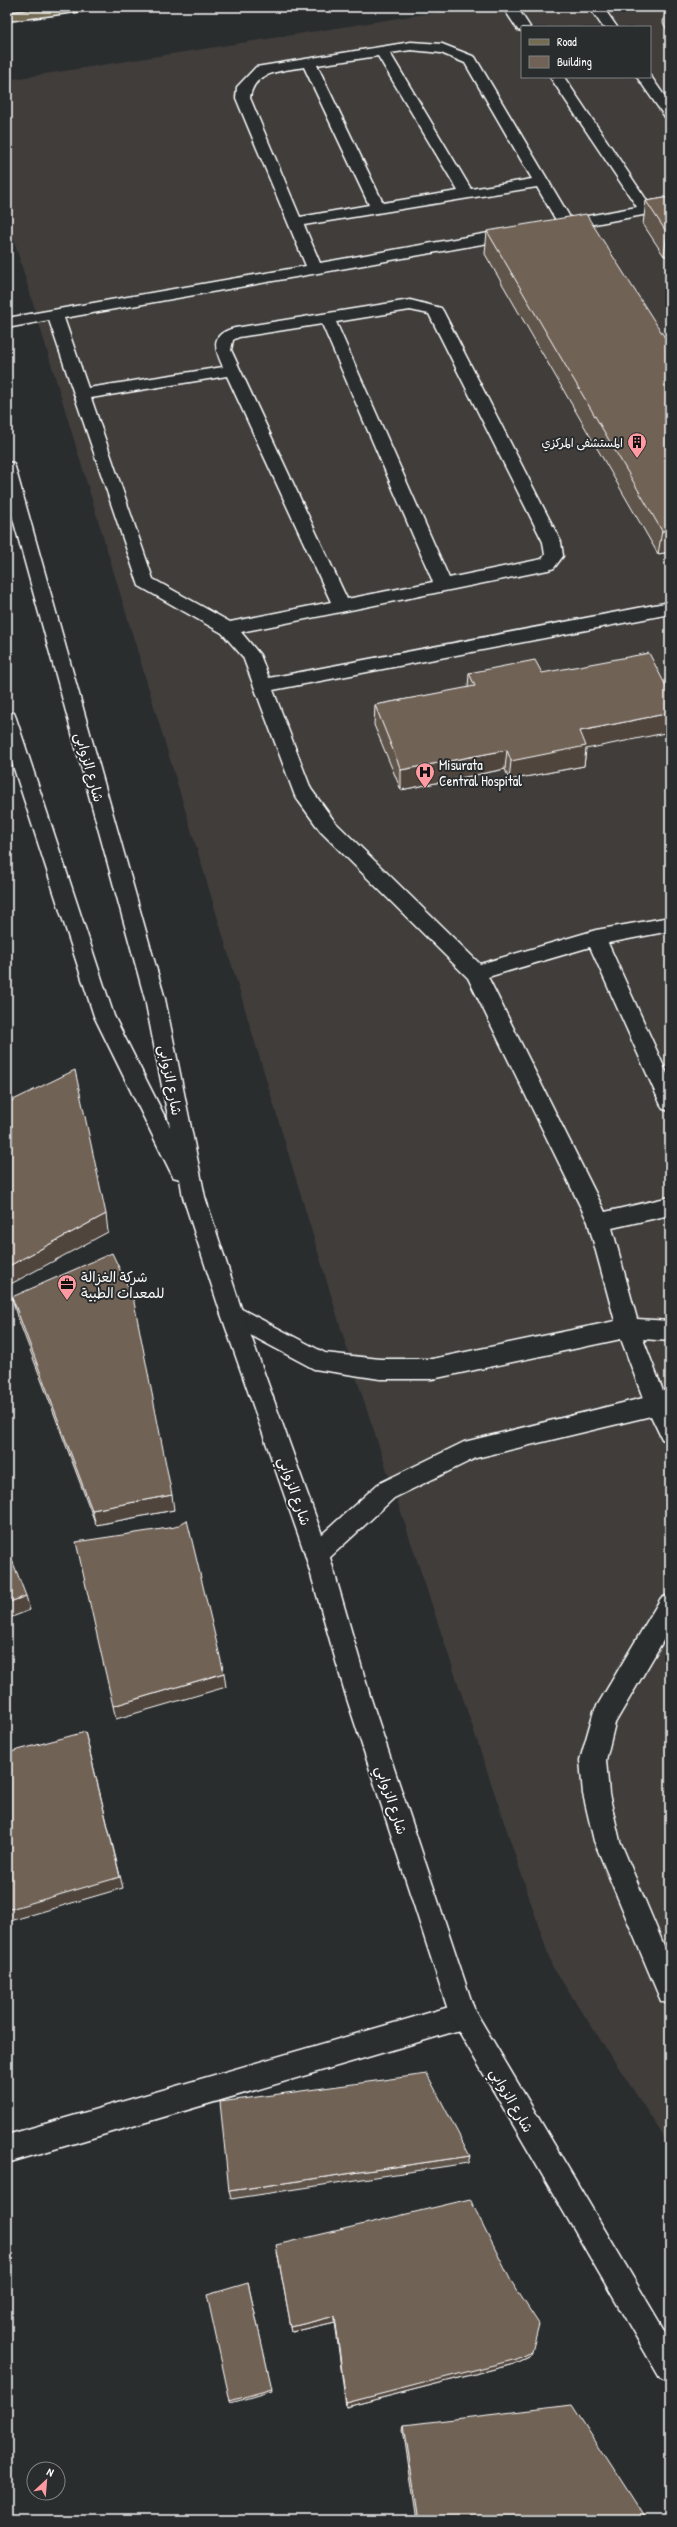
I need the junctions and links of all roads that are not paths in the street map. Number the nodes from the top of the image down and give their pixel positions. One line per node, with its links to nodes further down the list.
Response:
1 (83, 7): 4 (main road)
2 (510, 7): 7 (street)
3 (596, 7): 8 (street)
4 (32, 14): 5 (main road); 6 (main road)
5 (7, 17)
6 (7, 24)
7 (522, 26)
8 (609, 26)
9 (382, 51): 10 (street); 14 (street); 15 (street)
10 (308, 62): 17 (street); 19 (street)
11 (558, 78): 18 (street)
12 (645, 78): 13 (street)
13 (670, 114)
14 (541, 182): 15 (street); 20 (street)
15 (467, 194): 17 (street)
16 (670, 206): 18 (street)
17 (378, 209): 19 (street)
18 (646, 210): 20 (street)
19 (296, 222): 23 (street)
20 (566, 224): 21 (street)
21 (550, 227)
22 (534, 230): 23 (street)
23 (315, 269): 24 (street)
24 (55, 315): 26 (street); 28 (street)
25 (327, 318): 27 (street); 30 (street); 30 (street)
26 (7, 323)
27 (232, 370): 28 (street); 31 (street)
28 (82, 394): 33 (street)
29 (7, 467): 40 (street, شارع الزوابى)
30 (443, 585): 31 (street)
31 (342, 606): 33 (street)
32 (670, 608): 34 (street)
33 (228, 628): 34 (street)
34 (262, 686): 38 (street)
35 (7, 718): 40 (street, شارع الزوابى)
36 (670, 924): 37 (street)
37 (596, 938): 38 (street); 39 (street)
38 (476, 973): 42 (street)
39 (670, 1103)
40 (194, 1197): 43 (street, شارع الزوابي)
41 (670, 1206): 42 (street)
42 (599, 1222): 44 (street)
43 (232, 1314): 44 (street); 48 (street, شارع الزوابي)
44 (628, 1328): 45 (street); 46 (street)
45 (670, 1331)
46 (663, 1402): 47 (street); 48 (street)
47 (670, 1432)
48 (317, 1554): 51 (street, شارع الزوابي)
49 (670, 1606): 50 (street)
50 (670, 1992)
51 (463, 2016): 52 (street); 53 (street, شارع الزوابي)
52 (7, 2149)
53 (670, 2368)

